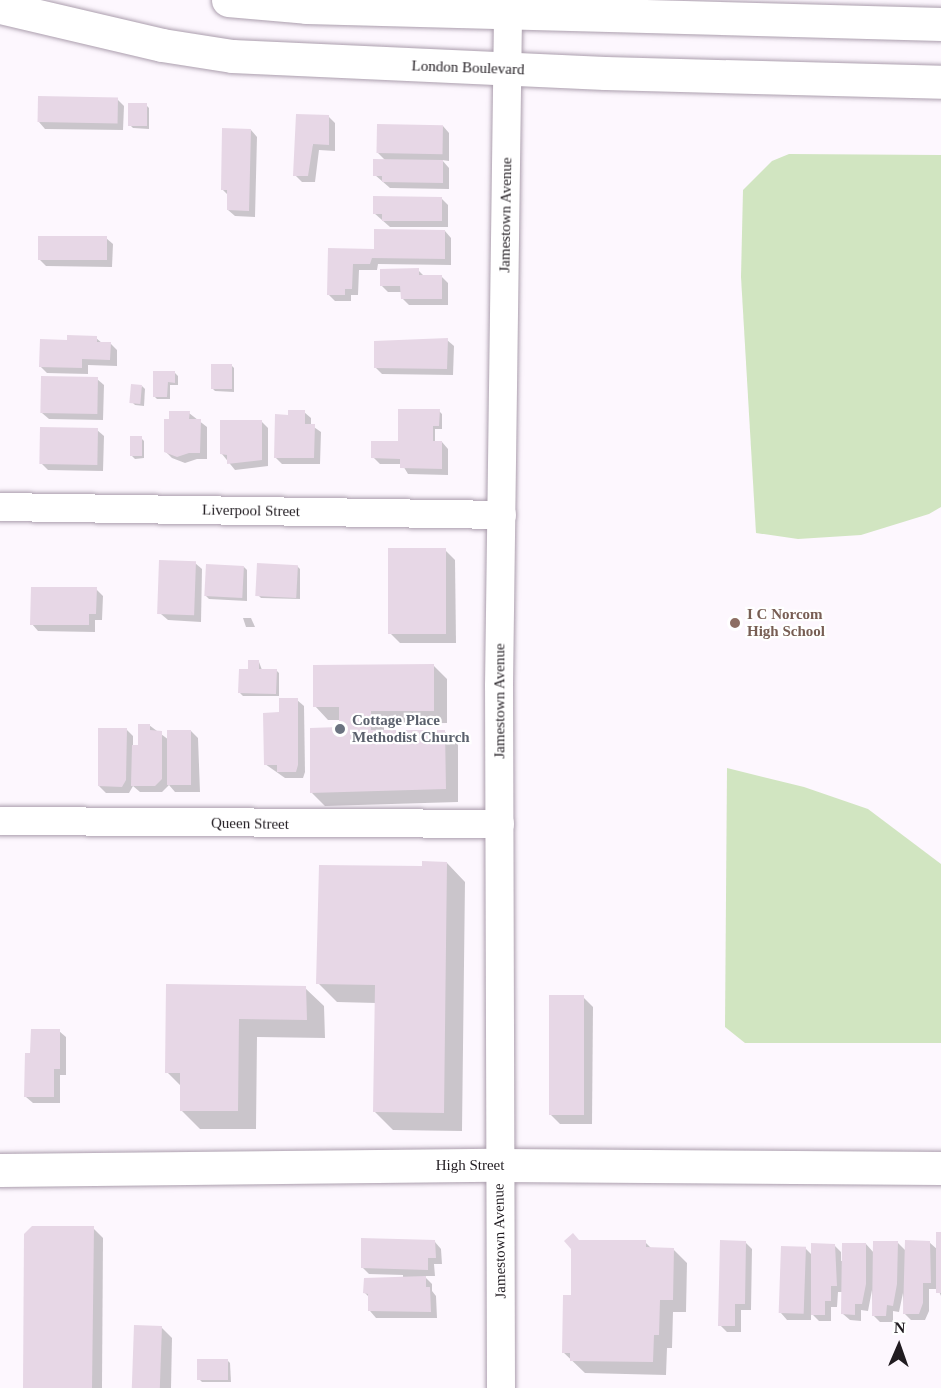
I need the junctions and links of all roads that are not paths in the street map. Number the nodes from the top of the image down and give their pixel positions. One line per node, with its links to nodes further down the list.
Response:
1 (228, 0): 3 (main road)
2 (0, 8): 5 (main road, London Boulevard)
3 (508, 13): 4 (main road); 5 (street, Jamestown Avenue)
4 (941, 24)
5 (508, 69): 6 (main road, London Boulevard); 8 (street, Jamestown Avenue)
6 (941, 82)
7 (0, 507): 8 (street, Liverpool Street)
8 (502, 515): 10 (street, Jamestown Avenue)
9 (0, 821): 10 (street, Queen Street)
10 (500, 824): 11 (street, Jamestown Avenue)
11 (499, 1165): 12 (main road, High Street); 13 (main road, High Street); 14 (street, Jamestown Avenue)
12 (941, 1168)
13 (0, 1170)
14 (501, 1388)

